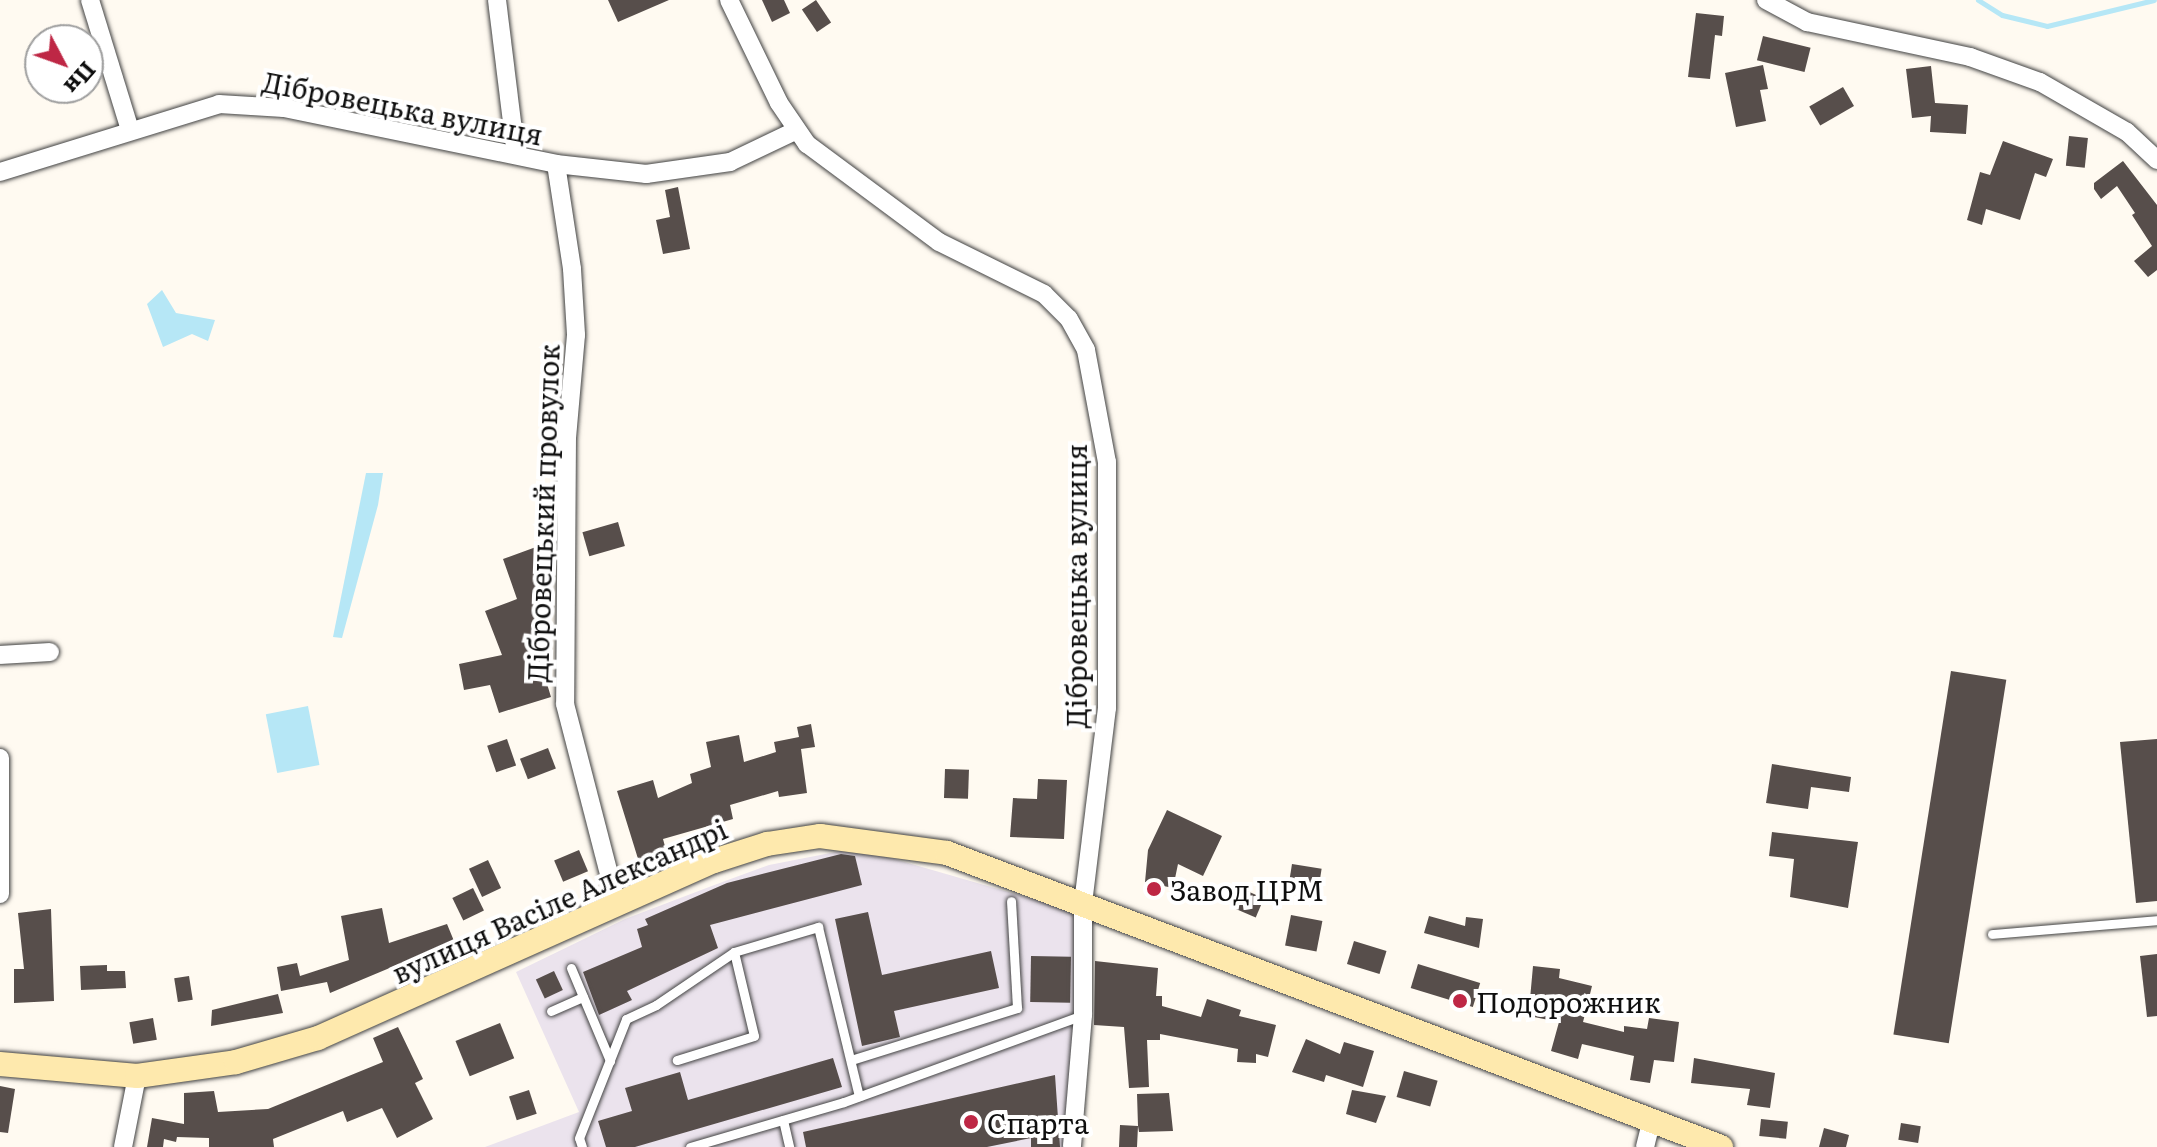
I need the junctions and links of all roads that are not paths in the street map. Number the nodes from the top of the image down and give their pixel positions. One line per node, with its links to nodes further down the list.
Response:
1 (90, 0): 5 (street)
2 (497, 0): 7 (street)
3 (729, 0): 6 (street, Дібровецька вулиця)
4 (1766, 0): 8 (street)
5 (130, 130): 7 (street, Дібровецька вулиця); 10 (street, Дібровецька вулиця)
6 (797, 130): 9 (street, Дібровецька вулиця); 16 (street, Дібровецька вулиця)
7 (516, 154): 9 (street, Дібровецька вулиця)
8 (2157, 160)
9 (556, 164): 17 (street, Дібровецький провулок)
10 (0, 172)
11 (50, 652): 12 (street)
12 (0, 655)
13 (0, 758): 14 (street)
14 (0, 894)
15 (1011, 901): 26 (lane)
16 (1083, 903): 17 (main road, вулиця Васіле Александрі); 24 (street, Дібровецька вулиця); 31 (main road, вулиця Васіле Александрі)
17 (617, 905): 29 (main road, вулиця Васіле Александрі)
18 (2157, 920): 19 (lane)
19 (1992, 934)
20 (734, 952): 25 (lane); 26 (lane); 27 (lane)
21 (571, 968): 22 (lane)
22 (583, 997): 23 (lane); 27 (lane)
23 (551, 1011)
24 (1083, 1015): 30 (lane); 37 (street, Дібровецька вулиця)
25 (677, 1060)
26 (851, 1060): 30 (lane)
27 (610, 1061): 34 (lane)
28 (0, 1064): 29 (main road, вулиця Васіле Александрі)
29 (137, 1076): 33 (street)
30 (859, 1096): 32 (lane)
31 (1652, 1119): 38 (street); 39 (main road, вулиця Васіле Александрі)
32 (783, 1120): 35 (lane); 36 (lane)
33 (123, 1147)
34 (582, 1147)
35 (690, 1147)
36 (789, 1147)
37 (1072, 1147)
38 (1645, 1147)
39 (1721, 1147)

